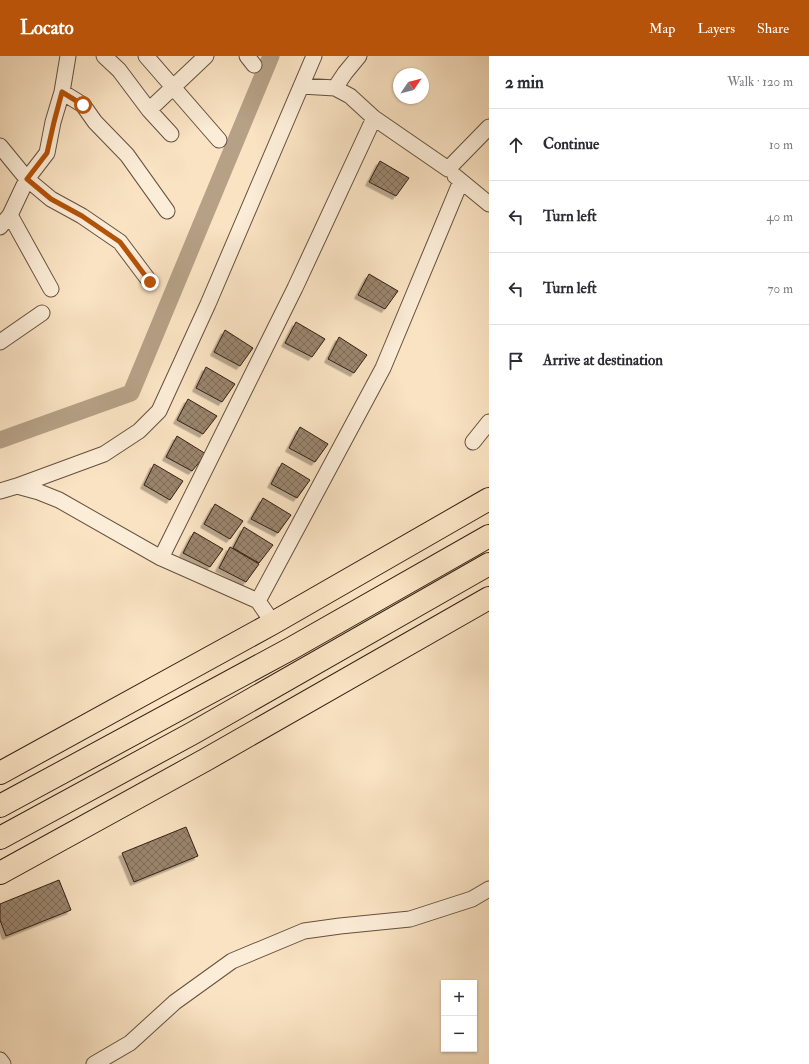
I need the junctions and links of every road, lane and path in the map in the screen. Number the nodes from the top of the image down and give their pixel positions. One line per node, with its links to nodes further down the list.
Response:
1 (68, 56): 10 (street)
2 (104, 56): 11 (street)
3 (146, 56): 8 (street)
4 (314, 56): 7 (street)
5 (359, 56): 9 (street)
6 (201, 58): 8 (street)
7 (301, 86): 9 (street); 30 (street)
8 (172, 87): 11 (street); 15 (street)
9 (335, 88): 12 (street)
10 (62, 92): 18 (street); 21 (street)
11 (149, 110): 14 (street)
12 (374, 118): 17 (street); 34 (street)
13 (489, 127): 17 (street)
14 (171, 134)
15 (219, 140)
16 (0, 146): 18 (street)
17 (448, 169): 19 (street)
18 (27, 179): 22 (street); 24 (street)
19 (461, 181): 20 (street); 37 (street)
20 (489, 204)
21 (167, 211)
22 (10, 215): 23 (street); 25 (street)
23 (0, 227)
24 (150, 282)
25 (51, 289)
26 (42, 313): 27 (street)
27 (0, 342)
28 (489, 422): 29 (street)
29 (473, 442)
30 (17, 486): 31 (street); 34 (street)
31 (0, 491)
32 (489, 498): 38 (highway)
33 (489, 536): 40 (highway)
34 (161, 558): 37 (street)
35 (489, 564): 42 (highway)
36 (489, 598): 43 (highway)
37 (258, 600): 38 (street)
38 (273, 623): 39 (highway)
39 (99, 719): 40 (highway); 41 (highway)
40 (71, 768): 44 (highway)
41 (0, 773)
42 (99, 784): 43 (highway); 45 (highway)
43 (152, 789): 46 (highway)
44 (0, 806)
45 (0, 838)
46 (0, 873)
47 (489, 889): 50 (street)
48 (0, 1060): 49 (street)
49 (3, 1064)
50 (94, 1064)

